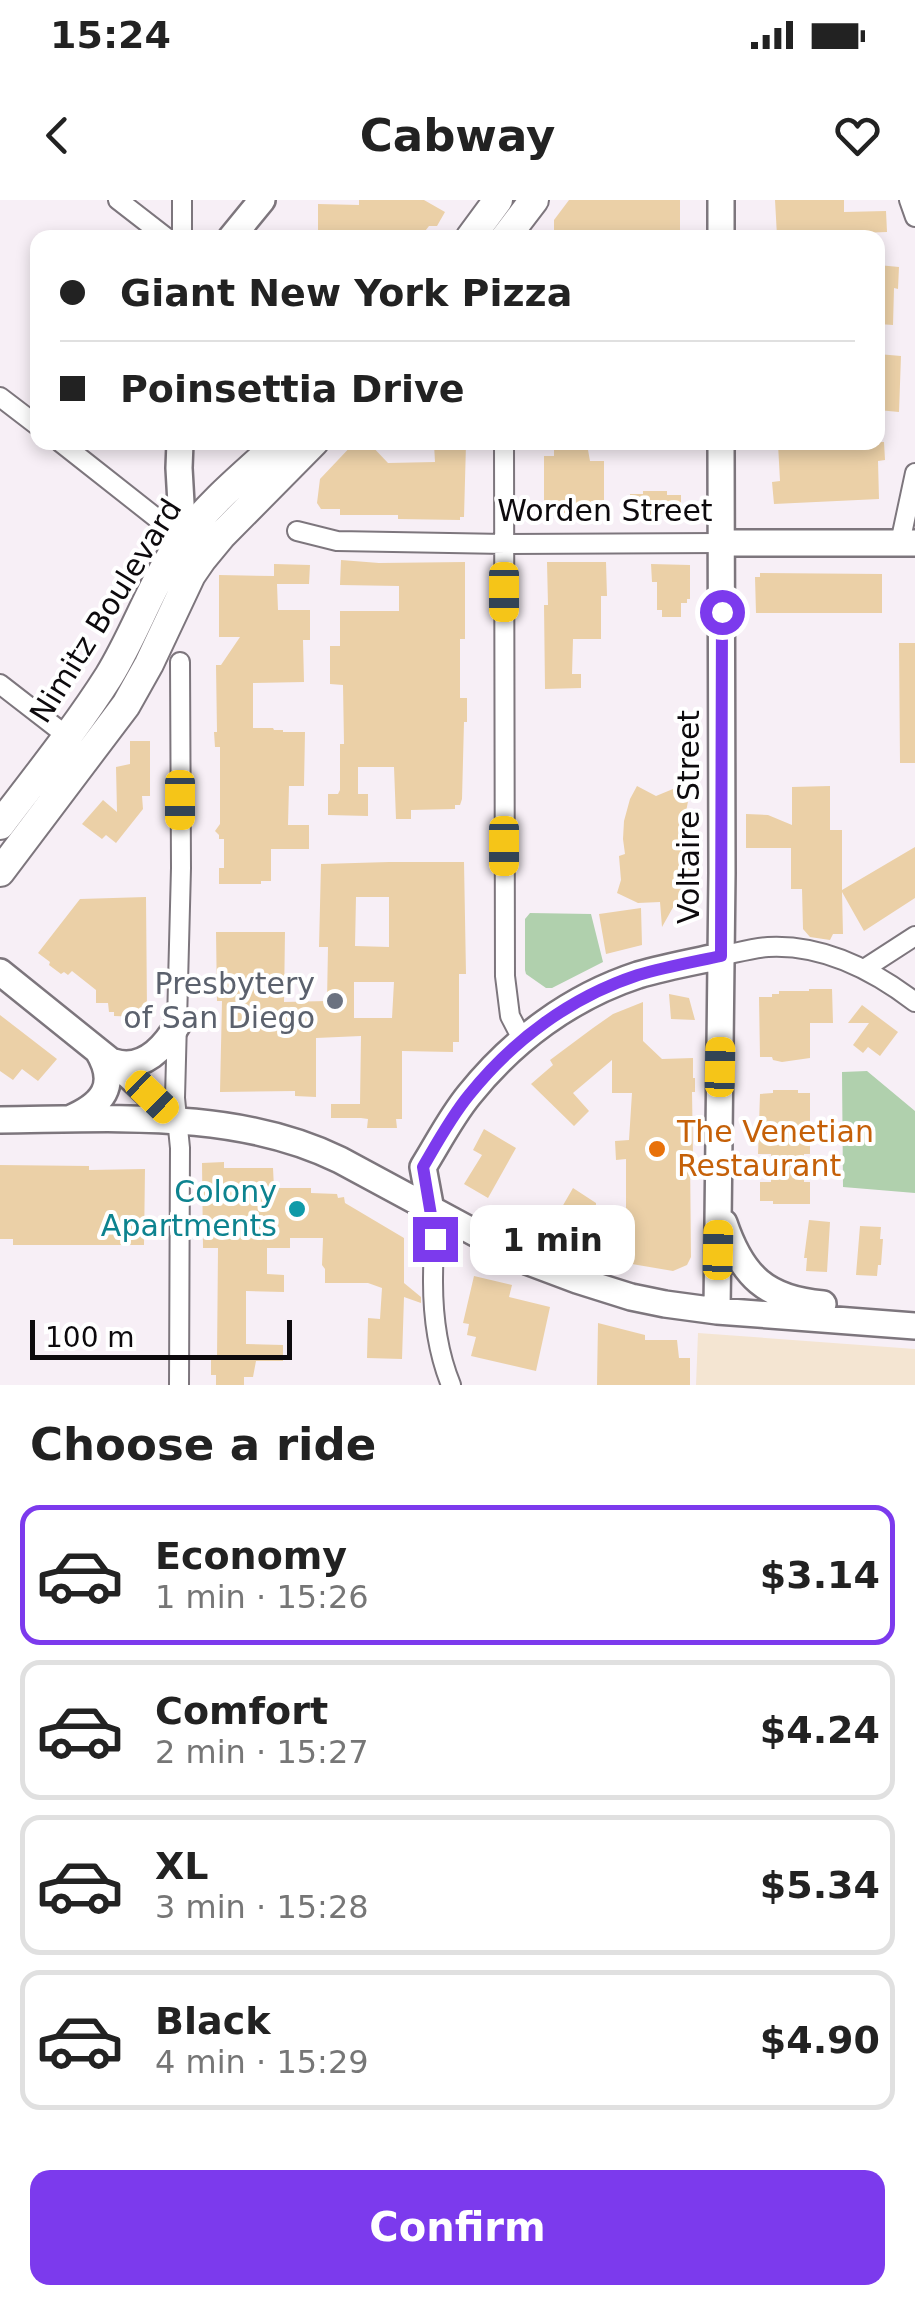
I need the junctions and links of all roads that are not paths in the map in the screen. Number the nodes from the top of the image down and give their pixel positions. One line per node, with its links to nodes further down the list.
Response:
1 (118, 200): 9 (street)
2 (182, 200): 10 (street)
3 (262, 200): 11 (main road)
4 (498, 200): 12 (main road)
5 (534, 200): 13 (main road)
6 (721, 200): 14 (main road)
7 (909, 200): 8 (street)
8 (915, 217)
9 (157, 230)
10 (182, 230)
11 (242, 230)
12 (476, 230)
13 (511, 230)
14 (720, 230)
15 (0, 397): 16 (street)
16 (30, 420)
17 (70, 450): 28 (street)
18 (180, 450): 28 (main road)
19 (271, 450): 28 (main road, Nimitz Boulevard)
20 (306, 450): 28 (main road, Nimitz Boulevard)
21 (504, 450): 26 (street)
22 (721, 450): 27 (main road, Voltaire Street)
23 (915, 473): 25 (street)
24 (297, 530): 26 (street, Worden Street)
25 (908, 543): 27 (main road, Worden Street)
26 (504, 544): 27 (street, Worden Street); 40 (street)
27 (722, 544): 35 (main road, Voltaire Street)
28 (192, 549): 31 (main road, Nimitz Boulevard); 33 (main road, Nimitz Boulevard)
29 (180, 662): 39 (street)
30 (0, 684): 31 (street)
31 (67, 736): 32 (main road, Nimitz Boulevard)
32 (0, 825)
33 (0, 872)
34 (915, 936): 36 (street)
35 (721, 956): 36 (street); 40 (main road); 45 (main road, Voltaire Street)
36 (864, 969): 38 (street)
37 (0, 972): 41 (main road)
38 (915, 1002)
39 (178, 1024): 41 (main road); 44 (street)
40 (522, 1040): 46 (main road)
41 (104, 1054): 43 (main road); 44 (main road)
42 (0, 1120): 43 (main road)
43 (69, 1120): 44 (main road)
44 (177, 1121): 46 (main road); 49 (street)
45 (718, 1203): 47 (main road, Voltaire Street); 48 (main road)
46 (431, 1210): 47 (main road); 50 (street)
47 (717, 1311): 48 (main road)
48 (908, 1326)
49 (180, 1385)
50 (451, 1385)

